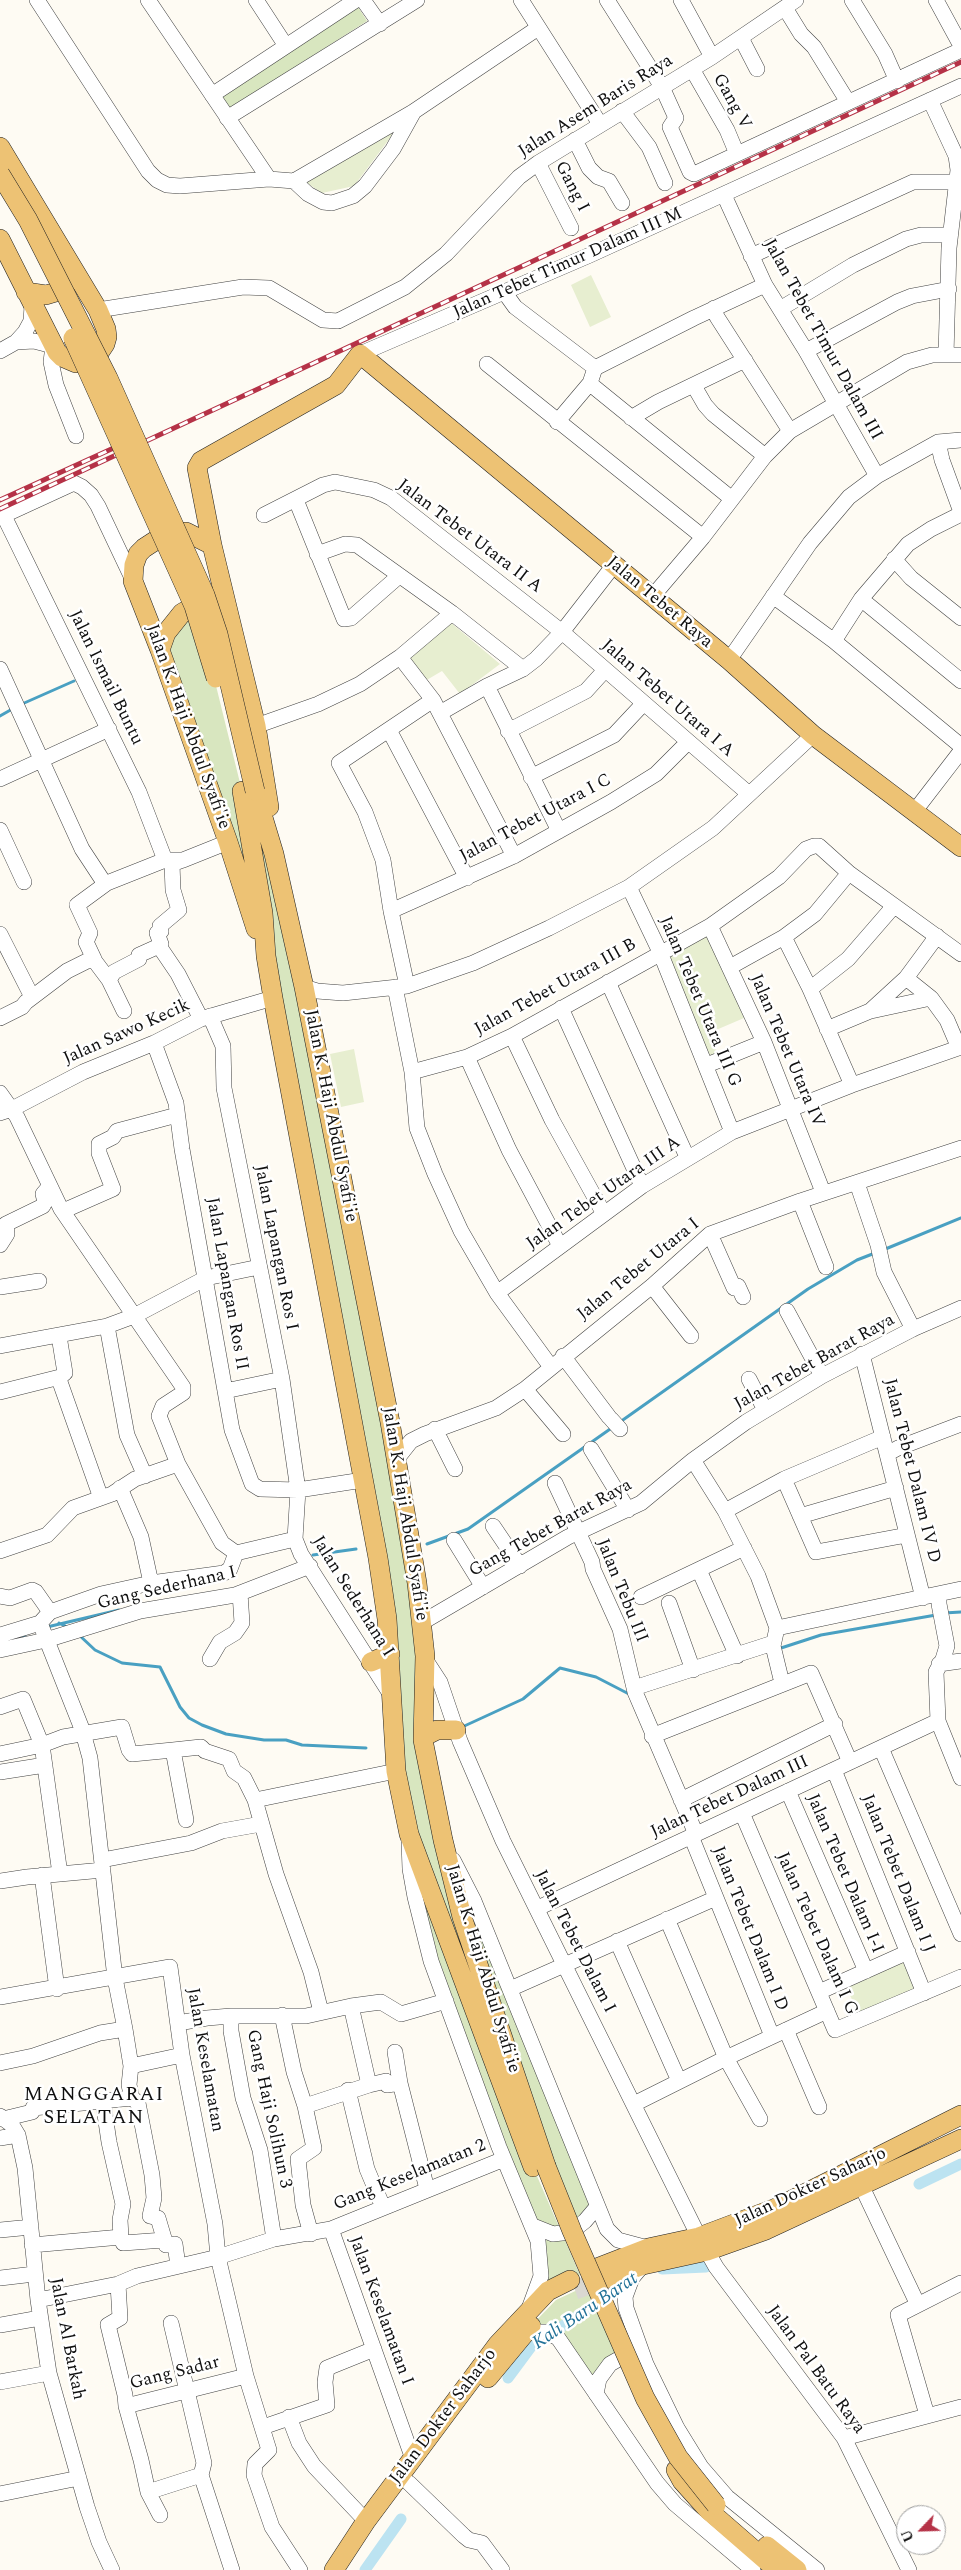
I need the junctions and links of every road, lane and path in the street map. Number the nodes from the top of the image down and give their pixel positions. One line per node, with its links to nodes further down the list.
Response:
1 (37, 0): 37 (street)
2 (148, 0): 25 (street)
3 (256, 0): 16 (street)
4 (356, 0): 16 (street)
5 (363, 0): 13 (street)
6 (417, 0): 13 (street)
7 (521, 0): 14 (street)
8 (607, 0): 24 (street)
9 (681, 0): 19 (street)
10 (852, 0): 22 (street)
11 (936, 0): 17 (street)
12 (790, 4): 15 (street, Jalan Asem Baris Raya); 27 (street)
13 (380, 24): 30 (street)
14 (538, 28): 29 (street); 31 (street)
15 (740, 38): 19 (street, Jalan Asem Baris Raya); 21 (street)
16 (286, 46): 25 (street)
17 (961, 46)
18 (961, 50): 22 (street)
19 (712, 57): 20 (street, Jalan Asem Baris Raya)
20 (692, 69): 24 (street, Jalan Asem Baris Raya); 34 (street, Gang V)
21 (757, 69)
22 (897, 80): 27 (street)
23 (961, 86): 26 (street, Jalan Tebet Timur Dalam III M)
24 (662, 87): 28 (street, Jalan Asem Baris Raya); 34 (street)
25 (212, 95): 30 (street)
26 (930, 100): 39 (street); 41 (street, Jalan Tebet Timur Dalam III M)
27 (848, 102): 34 (street)
28 (622, 111): 31 (street, Jalan Asem Baris Raya); 40 (street)
29 (413, 112): 38 (street); 38 (street)
30 (227, 118): 37 (street)
31 (600, 124): 32 (street, Jalan Asem Baris Raya)
32 (575, 140): 35 (street, Jalan Asem Baris Raya); 43 (street)
33 (0, 147): 49 (main road)
34 (737, 154)
35 (538, 163): 44 (street, Gang I); 55 (street, Jalan Asem Baris Raya)
36 (0, 174): 119 (main road, Jalan K. Haji Abdul Syafi'ie, bridge)
37 (269, 179): 38 (street)
38 (294, 181)
39 (959, 182): 45 (street); 47 (street)
40 (665, 183)
41 (724, 195): 47 (street, Jalan Tebet Timur Dalam III); 52 (street, Jalan Tebet Timur Dalam III M)
42 (0, 197): 119 (main road, Jalan K. Haji Abdul Syafi'ie, bridge)
43 (622, 202)
44 (571, 228)
45 (950, 235): 51 (street); 56 (street)
46 (0, 239): 48 (main road)
47 (751, 256): 50 (street, Jalan Tebet Timur Dalam III)
48 (6, 267): 53 (main road)
49 (74, 267): 53 (main road); 55 (main road)
50 (765, 286): 54 (street); 56 (street, Jalan Tebet Timur Dalam III)
51 (949, 289): 60 (street); 62 (street)
52 (505, 293): 61 (street, Jalan Tebet Timur Dalam III M); 65 (street)
53 (29, 299): 57 (street); 58 (main road)
54 (714, 308): 63 (street); 65 (street)
55 (98, 310): 58 (main road)
56 (780, 310): 60 (street, Jalan Tebet Timur Dalam III)
57 (16, 342): 58 (street); 59 (street)
58 (53, 346): 72 (street)
59 (0, 351)
60 (806, 351): 68 (street, Jalan Tebet Timur Dalam III)
61 (360, 354): 76 (main road, Jalan Tebet Timur Dalam III M); 87 (main road, Jalan Tebet Raya)
62 (953, 355): 68 (street)
63 (745, 360): 67 (street); 71 (street)
64 (487, 364): 70 (street)
65 (595, 368): 66 (street)
66 (590, 383): 69 (street); 70 (street)
67 (694, 386): 69 (street); 75 (street)
68 (835, 404): 71 (street); 77 (street, Jalan Tebet Timur Dalam III)
69 (631, 418): 78 (street)
70 (557, 422): 83 (street)
71 (790, 431): 75 (street)
72 (76, 436)
73 (961, 440): 74 (street)
74 (938, 442): 77 (street); 80 (street)
75 (765, 456): 78 (street)
76 (197, 471): 84 (main road, Jalan K. Haji Abdul Syafi'ie)
77 (877, 476): 90 (street)
78 (732, 499): 83 (street)
79 (296, 500): 81 (street, Jalan Tebet Utara II A); 85 (street); 96 (street, Jalan Tebet Utara II A)
80 (961, 513): 86 (street)
81 (264, 515)
82 (2, 517): 89 (street); 109 (street, Jalan Ismail Buntu)
83 (702, 537): 91 (street)
84 (212, 545): 89 (main road); 94 (main road, Jalan K. Haji Abdul Syafi'ie)
85 (318, 554): 88 (street); 88 (street)
86 (894, 560): 92 (street); 95 (street)
87 (614, 565): 91 (main road, Jalan Tebet Raya); 96 (street)
88 (399, 576): 93 (street)
89 (133, 581): 98 (main road, Jalan K. Haji Abdul Syafi'ie)
90 (773, 596): 97 (street); 100 (street)
91 (652, 597): 100 (main road, Jalan Tebet Raya)
92 (861, 599): 97 (street); 104 (street)
93 (452, 613): 99 (street); 102 (street)
94 (230, 615): 98 (main road); 108 (main road, Jalan K. Haji Abdul Syafi'ie)
95 (961, 618)
96 (562, 632): 102 (street); 103 (street, Jalan Tebet Utara I A)
97 (834, 641): 114 (street)
98 (160, 650): 124 (main road, Jalan K. Haji Abdul Syafi'ie)
99 (400, 657): 107 (street); 108 (street)
100 (729, 660): 112 (main road, Jalan Tebet Raya)
101 (0, 669): 116 (street)
102 (523, 669): 105 (street)
103 (605, 670): 106 (street, Jalan Tebet Utara I A); 111 (street)
104 (961, 681)
105 (487, 686): 107 (street); 111 (street)
106 (643, 704): 113 (street, Jalan Tebet Utara I A); 117 (street)
107 (437, 707): 110 (street); 127 (street)
108 (256, 726): 126 (main road, Jalan K. Haji Abdul Syafi'ie)
109 (109, 728): 116 (street); 128 (street, Jalan Ismail Buntu)
110 (389, 730): 131 (street); 136 (street)
111 (508, 731): 117 (street)
112 (813, 735): 120 (street); 121 (main road, Jalan Tebet Raya)
113 (688, 742): 120 (street, Jalan Tebet Utara I A); 123 (street, Jalan Tebet Utara I C)
114 (961, 746)
115 (961, 751): 121 (street)
116 (41, 758): 118 (street); 133 (street)
117 (532, 777): 123 (street)
118 (0, 779)
119 (248, 791): 126 (main road, Jalan K. Haji Abdul Syafi'ie); 144 (main road, Jalan K. Haji Abdul Syafi'ie)
120 (749, 794): 134 (street)
121 (914, 812): 125 (main road, Jalan Tebet Raya)
122 (0, 830): 132 (street)
123 (559, 831): 127 (street, Jalan Tebet Utara I C)
124 (228, 842): 129 (street); 144 (main road, Jalan K. Haji Abdul Syafi'ie)
125 (961, 847)
126 (274, 854): 151 (main road, Jalan K. Haji Abdul Syafi'ie)
127 (514, 856): 131 (street, Jalan Tebet Utara I C)
128 (166, 860): 129 (street); 133 (street)
129 (183, 860): 141 (street)
130 (849, 873): 135 (street); 137 (street, Jalan Tebet Utara III B); 140 (street)
131 (467, 878): 136 (street, Jalan Tebet Utara I C)
132 (24, 882)
133 (105, 884): 145 (street)
134 (629, 887): 142 (street, Jalan Tebet Utara III G); 150 (street)
135 (894, 906): 139 (street); 152 (street)
136 (391, 911): 150 (street)
137 (710, 926): 142 (street, Jalan Tebet Utara III B); 146 (street, Jalan Tebet Utara IV)
138 (0, 934): 153 (street)
139 (937, 936): 143 (street); 147 (street)
140 (784, 937): 146 (street); 152 (street)
141 (159, 946): 148 (street); 160 (street, Jalan Lapangan Ros I)
142 (660, 952): 149 (street, Jalan Tebet Utara III B); 167 (street, Jalan Tebet Utara III G)
143 (961, 954)
144 (266, 956): 154 (main road, Jalan K. Haji Abdul Syafi'ie)
145 (94, 960): 148 (street); 153 (street)
146 (730, 967): 163 (street, Jalan Tebet Utara IV)
147 (906, 978): 155 (street); 158 (street)
148 (109, 980): 157 (street)
149 (608, 982): 156 (street, Jalan Tebet Utara III B); 176 (street)
150 (401, 986): 151 (street); 168 (street)
151 (304, 987): 221 (main road, Jalan K. Haji Abdul Syafi'ie)
152 (810, 989): 161 (street)
153 (32, 997): 159 (street)
154 (273, 998): 160 (street, Jalan Sawo Kecik); 227 (main road, Jalan K. Haji Abdul Syafi'ie)
155 (931, 998): 158 (street); 165 (street)
156 (561, 1008): 162 (street, Jalan Tebet Utara III B); 178 (street)
157 (124, 1011)
158 (870, 1012): 161 (street)
159 (0, 1018)
160 (205, 1018): 164 (street, Jalan Sawo Kecik); 187 (street, Jalan Lapangan Ros I)
161 (827, 1029): 169 (street)
162 (512, 1036): 166 (street, Jalan Tebet Utara III B); 183 (street)
163 (764, 1042): 167 (street); 171 (street, Jalan Tebet Utara IV)
164 (154, 1043): 172 (street, Jalan Sawo Kecik); 173 (street, Jalan Lapangan Ros II)
165 (960, 1047): 169 (street, Jalan Tebet Utara III A)
166 (467, 1057): 168 (street, Jalan Tebet Utara III B); 186 (street)
167 (707, 1065): 174 (street, Jalan Tebet Utara III G)
168 (412, 1072): 193 (street)
169 (852, 1085): 171 (street, Jalan Tebet Utara III A)
170 (0, 1093): 172 (street)
171 (792, 1109): 174 (street, Jalan Tebet Utara III A); 180 (street, Jalan Tebet Utara IV)
172 (6, 1111): 179 (street)
173 (177, 1115): 182 (street); 189 (street, Jalan Lapangan Ros II)
174 (732, 1132): 176 (street, Jalan Tebet Utara III A)
175 (961, 1148): 177 (street, Jalan Tebet Utara I)
176 (687, 1157): 178 (street, Jalan Tebet Utara III A)
177 (857, 1183): 180 (street, Jalan Tebet Utara I); 199 (street)
178 (642, 1186): 183 (street, Jalan Tebet Utara III A)
179 (49, 1187): 182 (street); 185 (street)
180 (823, 1192): 181 (street, Jalan Tebet Utara I)
181 (800, 1201): 184 (street, Jalan Tebet Utara I); 188 (street)
182 (63, 1211): 197 (street)
183 (604, 1214): 186 (street, Jalan Tebet Utara III A)
184 (710, 1234): 191 (street, Jalan Tebet Utara I); 194 (street)
185 (0, 1245)
186 (560, 1246): 193 (street, Jalan Tebet Utara III A)
187 (259, 1267): 189 (street); 208 (street, Jalan Lapangan Ros I)
188 (826, 1267)
189 (206, 1278): 197 (street); 211 (street, Jalan Lapangan Ros II)
190 (39, 1281): 192 (street)
191 (652, 1286): 201 (street); 204 (street, Jalan Tebet Utara I)
192 (0, 1287)
193 (497, 1293): 205 (street)
194 (743, 1297)
195 (961, 1308): 199 (street, Jalan Tebet Barat Raya)
196 (787, 1311): 207 (street)
197 (134, 1316): 198 (street); 223 (street)
198 (108, 1326): 200 (street); 225 (street)
199 (914, 1329): 203 (street, Jalan Tebet Barat Raya)
200 (59, 1336): 202 (street); 206 (street)
201 (690, 1336)
202 (0, 1346)
203 (862, 1354): 207 (street, Jalan Tebet Barat Raya); 218 (street, Jalan Tebet Dalam IV D)
204 (563, 1356): 205 (street, Jalan Tebet Utara I); 214 (street)
205 (551, 1367): 210 (street, Jalan Tebet Utara I)
206 (60, 1376): 212 (street); 232 (street)
207 (822, 1376): 213 (street, Jalan Tebet Barat Raya)
208 (282, 1379): 211 (street); 231 (street, Jalan Lapangan Ros I)
209 (749, 1379): 213 (street)
210 (525, 1389): 216 (street, Jalan Tebet Utara I); 217 (street)
211 (225, 1391): 231 (street, Jalan Lapangan Ros II)
212 (0, 1392)
213 (765, 1410): 222 (street, Jalan Tebet Barat Raya)
214 (613, 1422)
215 (961, 1424): 220 (street)
216 (435, 1429): 221 (street, Jalan Tebet Utara I); 224 (street)
217 (563, 1434)
218 (883, 1437): 220 (street, Jalan Tebet Dalam IV D); 226 (street)
219 (591, 1449): 233 (street)
220 (887, 1454): 230 (street, Jalan Tebet Dalam IV D)
221 (396, 1460): 256 (main road, Jalan K. Haji Abdul Syafi'ie)
222 (693, 1460): 233 (street, Gang Tebet Barat Raya); 234 (street)
223 (178, 1464): 225 (street); 243 (street)
224 (455, 1468)
225 (145, 1476): 229 (street)
226 (784, 1479): 234 (street); 235 (street)
227 (363, 1480): 231 (street); 262 (main road, Jalan K. Haji Abdul Syafi'ie)
228 (554, 1483): 237 (street, Jalan Tebu III)
229 (120, 1488): 232 (street); 247 (street)
230 (896, 1488): 235 (street); 238 (street, Jalan Tebet Dalam IV D)
231 (298, 1490): 239 (street, Jalan Sederhana I)
232 (101, 1498): 242 (street)
233 (628, 1510): 237 (street, Gang Tebet Barat Raya)
234 (725, 1511): 241 (street)
235 (800, 1516): 238 (street)
236 (493, 1526): 245 (street)
237 (577, 1533): 245 (street, Gang Tebet Barat Raya); 271 (street, Jalan Tebu III)
238 (908, 1536): 253 (street, Jalan Tebet Dalam IV D)
239 (295, 1539): 243 (street); 244 (street, Jalan Sederhana I)
240 (454, 1540): 248 (street)
241 (744, 1548): 246 (street); 258 (street)
242 (0, 1551)
243 (236, 1553): 247 (street)
244 (306, 1561): 250 (street, Gang Sederhana I); 267 (street, Jalan Sederhana I)
245 (520, 1566): 248 (street, Gang Tebet Barat Raya)
246 (699, 1570): 252 (street); 263 (street)
247 (151, 1583): 257 (street)
248 (482, 1588): 256 (street, Gang Tebet Barat Raya)
249 (961, 1589): 254 (street)
250 (240, 1593): 257 (street, Gang Sederhana I); 264 (street)
251 (0, 1596): 257 (street)
252 (641, 1597)
253 (923, 1598): 254 (street); 258 (street)
254 (939, 1599): 268 (street)
255 (669, 1603): 269 (street)
256 (421, 1623): 265 (main road, Jalan K. Haji Abdul Syafi'ie)
257 (44, 1627): 259 (street); 261 (street, Gang Sederhana I); 277 (street)
258 (777, 1628): 260 (street)
259 (0, 1635)
260 (773, 1647): 263 (street); 270 (street)
261 (0, 1650)
262 (390, 1654): 267 (main road); 272 (main road, Jalan K. Haji Abdul Syafi'ie)
263 (737, 1656): 269 (street)
264 (210, 1659)
265 (425, 1659): 276 (street, Jalan Tebet Dalam I); 279 (main road, Jalan K. Haji Abdul Syafi'ie)
266 (961, 1661): 268 (street)
267 (371, 1662): 272 (street, Jalan Sederhana I)
268 (939, 1664): 274 (street)
269 (693, 1670): 271 (street)
270 (782, 1683): 275 (street); 278 (street)
271 (635, 1692): 278 (street, Jalan Tebu III)
272 (391, 1695): 287 (main road, Jalan K. Haji Abdul Syafi'ie)
273 (0, 1707): 280 (street)
274 (938, 1721): 281 (street, Jalan Tebet Dalam III); 283 (street)
275 (835, 1724): 285 (street); 293 (street)
276 (456, 1730): 279 (main road); 305 (street, Jalan Tebet Dalam I)
277 (84, 1734): 280 (street); 282 (street); 300 (street)
278 (652, 1736): 293 (street, Jalan Tebet Dalam I D)
279 (423, 1740): 299 (main road, Jalan K. Haji Abdul Syafi'ie)
280 (42, 1746): 284 (street); 286 (street)
281 (881, 1748): 285 (street, Jalan Tebet Dalam III); 307 (street)
282 (173, 1750): 292 (street); 295 (street)
283 (956, 1751): 290 (street)
284 (0, 1754)
285 (850, 1762): 288 (street, Jalan Tebet Dalam III)
286 (45, 1765): 289 (street); 301 (street)
287 (396, 1765): 292 (street); 297 (main road, Jalan K. Haji Abdul Syafi'ie)
288 (834, 1770): 291 (street, Jalan Tebet Dalam III); 309 (street, Jalan Tebet Dalam I J)
289 (0, 1772)
290 (961, 1778)
291 (788, 1791): 294 (street, Jalan Tebet Dalam III); 311 (street, Jalan Tebet Dalam I-I)
292 (255, 1800): 296 (street)
293 (681, 1800): 298 (street, Jalan Tebet Dalam I D)
294 (742, 1813): 298 (street, Jalan Tebet Dalam III); 316 (street, Jalan Tebet Dalam I G)
295 (186, 1820)
296 (261, 1824): 300 (street); 322 (street)
297 (409, 1834): 319 (street); 334 (main road, Jalan K. Haji Abdul Syafi'ie)
298 (694, 1835): 304 (street, Jalan Tebet Dalam I D); 305 (street, Jalan Tebet Dalam III)
299 (443, 1840): 315 (street); 334 (main road, Jalan K. Haji Abdul Syafi'ie)
300 (103, 1865): 301 (street); 313 (street)
301 (60, 1874): 302 (street)
302 (42, 1875): 303 (street); 314 (street)
303 (0, 1881)
304 (716, 1898): 306 (street); 328 (street, Jalan Tebet Dalam I D)
305 (538, 1908): 310 (street, Jalan Tebet Dalam I)
306 (667, 1919): 308 (street); 331 (street)
307 (961, 1934)
308 (617, 1941): 310 (street); 335 (street)
309 (908, 1952): 311 (street); 317 (street, Jalan Tebet Dalam I J)
310 (565, 1964): 315 (street); 341 (street, Jalan Tebet Dalam I)
311 (866, 1972): 316 (street)
312 (961, 1977): 317 (street, Jalan Tebet Dalam I G)
313 (115, 1978): 314 (street); 325 (street, Jalan Keselamatan); 326 (street)
314 (57, 1989): 318 (street)
315 (510, 1989): 354 (street)
316 (819, 1992): 321 (street, Jalan Tebet Dalam I G)
317 (924, 1993): 321 (street, Jalan Tebet Dalam I G)
318 (0, 1998)
319 (446, 2001): 320 (street); 350 (street)
320 (351, 2006): 322 (street); 337 (street)
321 (827, 2011): 327 (street)
322 (321, 2012): 323 (street)
323 (282, 2015): 324 (street); 342 (street)
324 (231, 2016): 325 (street); 361 (street, Gang Haji Solihun 3)
325 (178, 2024): 330 (street, Jalan Keselamatan)
326 (125, 2029): 332 (street); 333 (street)
327 (786, 2030): 328 (street); 343 (street)
328 (772, 2036): 331 (street)
329 (394, 2052): 336 (street)
330 (182, 2055): 333 (street); 365 (street, Jalan Keselamatan)
331 (726, 2058): 335 (street); 346 (street)
332 (0, 2063)
333 (131, 2066): 339 (street)
334 (506, 2072): 399 (main road, Jalan K. Haji Abdul Syafi'ie)
335 (680, 2082): 341 (street)
336 (400, 2083): 337 (street); 352 (street)
337 (368, 2085): 338 (street)
338 (348, 2090): 342 (street); 353 (street)
339 (132, 2098): 340 (street); 362 (street)
340 (103, 2101): 345 (street); 360 (street)
341 (634, 2104): 363 (street, Jalan Tebet Dalam I)
342 (305, 2106): 359 (street)
343 (819, 2107)
344 (961, 2114): 363 (main road, Jalan Dokter Saharjo)
345 (1, 2117): 347 (street)
346 (760, 2119)
347 (18, 2135): 348 (street); 356 (street, Jalan Al Barkah)
348 (0, 2138)
349 (961, 2139): 351 (main road, Jalan Dokter Saharjo)
350 (504, 2159): 352 (street, Gang Keselamatan 2); 355 (street)
351 (862, 2187): 363 (main road, Jalan Dokter Saharjo); 374 (street)
352 (427, 2189): 353 (street, Gang Keselamatan 2)
353 (383, 2207): 357 (street, Gang Keselamatan 2)
354 (596, 2208): 355 (street); 366 (street)
355 (533, 2226): 375 (street)
356 (31, 2227): 358 (street); 364 (street, Jalan Al Barkah)
357 (330, 2229): 359 (street, Jalan Keselamatan I); 380 (street, Jalan Keselamatan I)
358 (0, 2230)
359 (311, 2234): 361 (street, Jalan Keselamatan I)
360 (121, 2237): 362 (street); 364 (street)
361 (274, 2239): 365 (street, Jalan Keselamatan I)
362 (164, 2240): 367 (street)
363 (703, 2244): 366 (main road, Jalan Dokter Saharjo); 392 (street, Jalan Pal Batu Raya)
364 (32, 2246): 369 (street, Jalan Al Barkah)
365 (218, 2257): 367 (street, Jalan Keselamatan I); 383 (street, Jalan Keselamatan)
366 (643, 2262): 368 (main road, Jalan Dokter Saharjo); 381 (street)
367 (178, 2266): 372 (street, Jalan Keselamatan I)
368 (602, 2273)
369 (34, 2274): 370 (street); 373 (street, Jalan Al Barkah)
370 (0, 2278)
371 (961, 2283): 374 (street)
372 (118, 2284): 373 (street, Jalan Keselamatan I); 387 (street, Gang Sadar)
373 (38, 2300): 376 (street, Jalan Al Barkah)
374 (918, 2305): 389 (street)
375 (528, 2310): 379 (main road, Jalan Dokter Saharjo); 393 (main road, Jalan Dokter Saharjo)
376 (40, 2318): 378 (street); 382 (street, Jalan Al Barkah)
377 (171, 2323): 385 (street)
378 (0, 2325)
379 (532, 2331): 386 (street); 398 (main road, Jalan Dokter Saharjo)
380 (374, 2349): 390 (street); 393 (street, Jalan Keselamatan I)
381 (646, 2364): 386 (street); 411 (street)
382 (49, 2373): 384 (street); 395 (street, Jalan Al Barkah)
383 (246, 2376): 385 (street, Gang Sadar); 391 (street, Jalan Keselamatan)
384 (0, 2382)
385 (188, 2390): 387 (street, Gang Sadar); 394 (street)
386 (596, 2394): 408 (street)
387 (126, 2406): 396 (street)
388 (961, 2407): 389 (street)
389 (928, 2415): 392 (street)
390 (289, 2418): 391 (street); 401 (street)
391 (263, 2427): 404 (street, Jalan Keselamatan)
392 (844, 2438): 412 (street, Jalan Pal Batu Raya)
393 (413, 2459): 401 (main road, Jalan Dokter Saharjo)
394 (201, 2475): 396 (street); 403 (street)
395 (79, 2478): 397 (street); 402 (street, Jalan Al Barkah)
396 (148, 2492): 400 (street)
397 (0, 2494)
398 (421, 2494): 406 (main road, Jalan Dokter Saharjo); 407 (street)
399 (712, 2508): 409 (main road); 410 (main road)
400 (160, 2515)
401 (366, 2521): 405 (main road, Jalan Dokter Saharjo)
402 (112, 2570)
403 (232, 2570)
404 (300, 2570)
405 (334, 2570)
406 (347, 2570)
407 (502, 2570)
408 (752, 2570)
409 (777, 2570)
410 (797, 2570)
411 (817, 2570)
412 (909, 2570)

